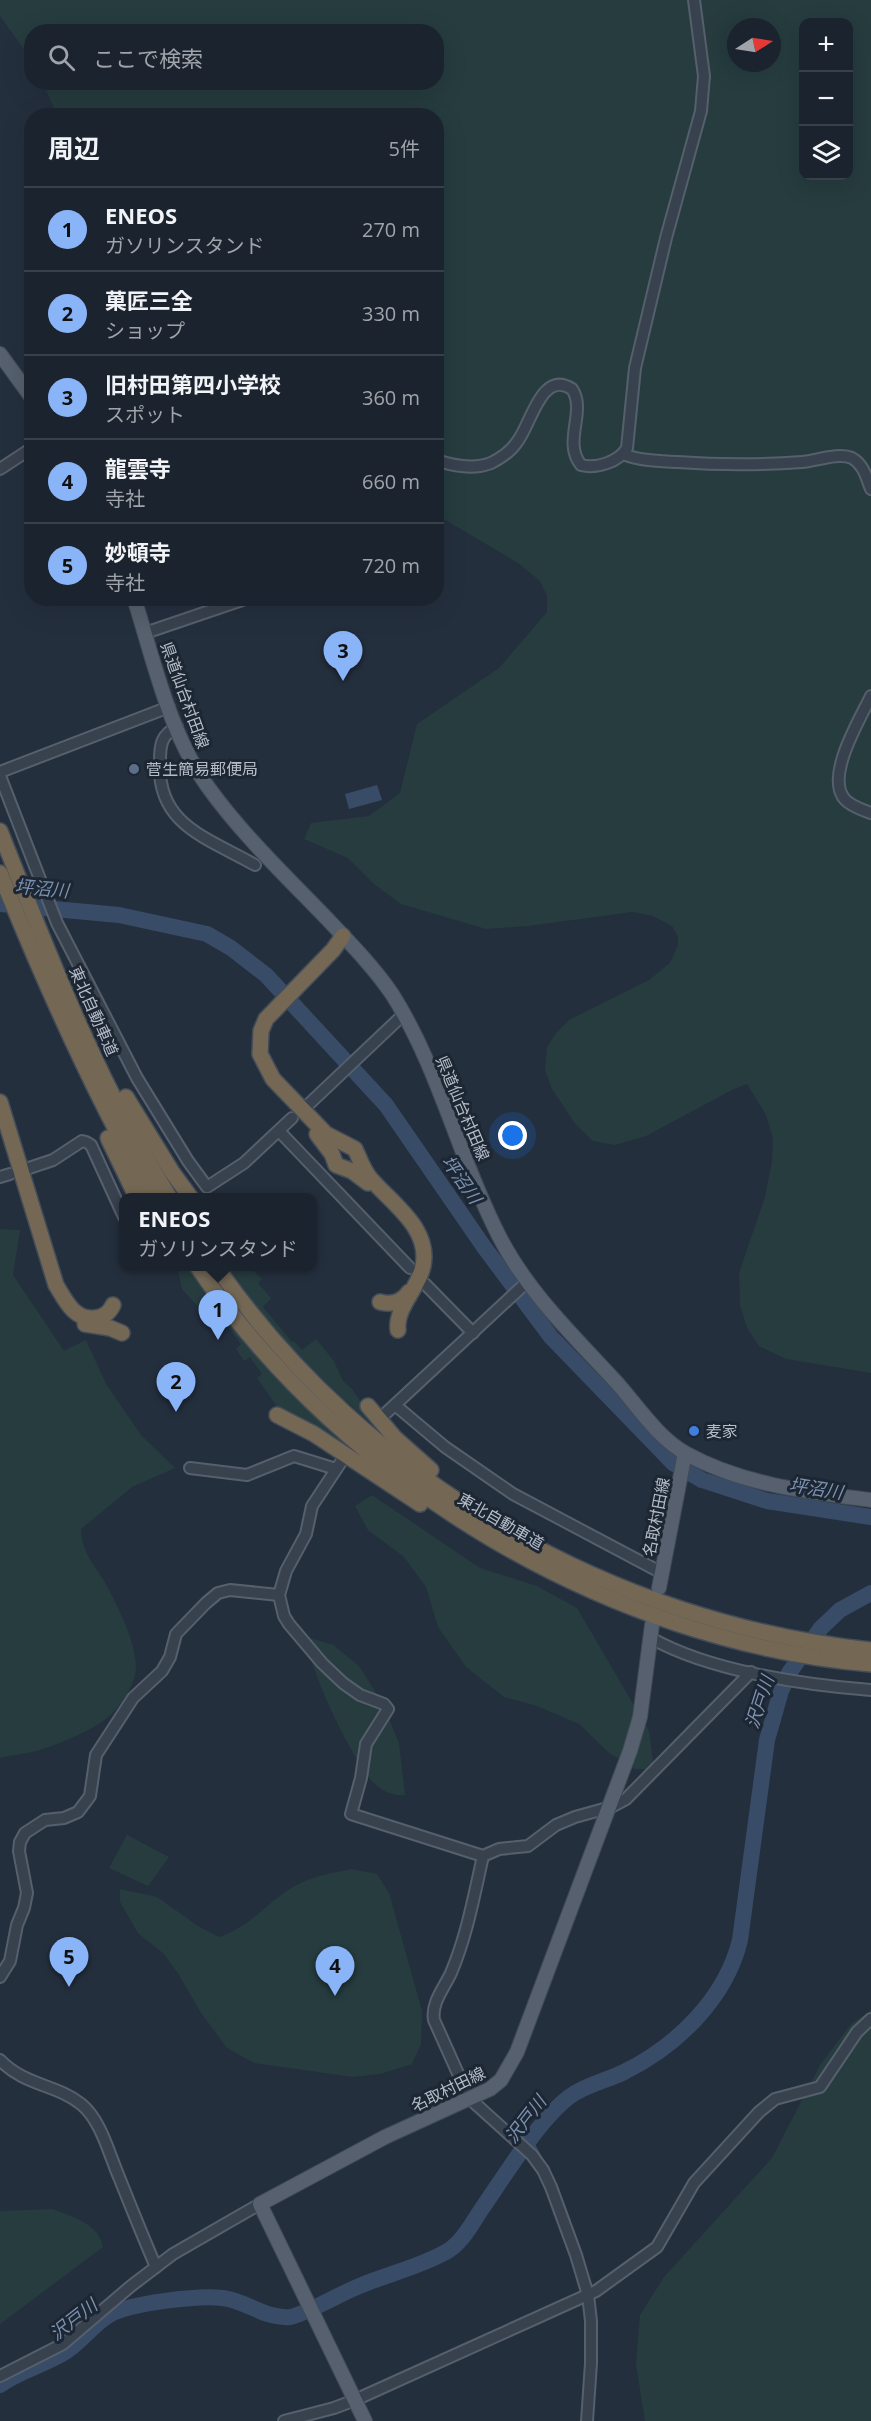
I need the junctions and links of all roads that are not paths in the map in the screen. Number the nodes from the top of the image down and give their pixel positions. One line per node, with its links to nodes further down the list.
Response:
1 (694, 0): 5 (street)
2 (0, 354): 3 (main road)
3 (24, 387)
4 (24, 453): 7 (street)
5 (623, 454): 6 (street); 8 (street)
6 (444, 463)
7 (0, 469)
8 (871, 489)
9 (137, 606): 11 (main road, 県道仙台村田線)
10 (209, 606): 11 (street)
11 (145, 633): 13 (main road, 県道仙台村田線)
12 (871, 696): 17 (street)
13 (170, 707): 14 (main road, 県道仙台村田線); 15 (street)
14 (177, 727): 19 (street); 22 (main road, 県道仙台村田線)
15 (0, 772)
16 (0, 776): 32 (street)
17 (871, 813)
18 (0, 831): 21 (highway, 東北自動車道)
19 (255, 865)
20 (0, 873): 23 (highway, 東北自動車道)
21 (40, 928): 35 (highway, 東北自動車道); 36 (highway)
22 (343, 936): 24 (highway); 25 (main road, 県道仙台村田線)
23 (26, 939): 33 (highway); 34 (highway, 東北自動車道)
24 (271, 1008): 44 (highway); 46 (highway)
25 (404, 1014): 27 (street); 43 (main road, 県道仙台村田線)
26 (0, 1102): 45 (highway)
27 (309, 1104)
28 (292, 1118): 30 (street)
29 (0, 1122): 47 (highway)
30 (279, 1131): 32 (street); 39 (street)
31 (26, 1168): 38 (street)
32 (207, 1187): 37 (street)
33 (135, 1193)
34 (151, 1193)
35 (168, 1193)
36 (192, 1193)
37 (197, 1193)
38 (119, 1208)
39 (410, 1268)
40 (201, 1271): 56 (highway, 東北自動車道)
41 (220, 1271): 56 (highway, 東北自動車道)
42 (425, 1284): 48 (street)
43 (525, 1285): 48 (street); 53 (main road, 県道仙台村田線)
44 (380, 1302)
45 (113, 1305)
46 (398, 1330)
47 (122, 1333)
48 (472, 1333): 49 (street)
49 (395, 1404): 51 (street); 57 (street)
50 (369, 1406): 56 (highway)
51 (386, 1413)
52 (277, 1415): 56 (highway)
53 (685, 1455): 55 (main road, 県道仙台村田線); 57 (main road, 名取村田線)
54 (190, 1468): 59 (street)
55 (871, 1500)
56 (570, 1572): 61 (highway, 東北自動車道); 62 (highway, 東北自動車道)
57 (662, 1573): 58 (main road, 名取村田線)
58 (659, 1588)
59 (279, 1594): 66 (street); 67 (street)
60 (651, 1632): 63 (street); 65 (main road, 名取村田線)
61 (871, 1650)
62 (871, 1664)
63 (751, 1672): 64 (street); 65 (street)
64 (871, 1690)
65 (610, 1807): 66 (street); 71 (main road, 名取村田線)
66 (483, 1856): 71 (street)
67 (0, 1977)
68 (871, 2019): 74 (street)
69 (0, 2060): 70 (street)
70 (4, 2073): 73 (street)
71 (469, 2098): 72 (main road, 名取村田線); 74 (street)
72 (260, 2204): 73 (street); 76 (main road)
73 (156, 2267): 75 (street)
74 (591, 2293): 76 (street); 79 (street)
75 (0, 2376)
76 (355, 2400): 77 (street); 78 (main road)
77 (284, 2421)
78 (365, 2421)
79 (587, 2421)

